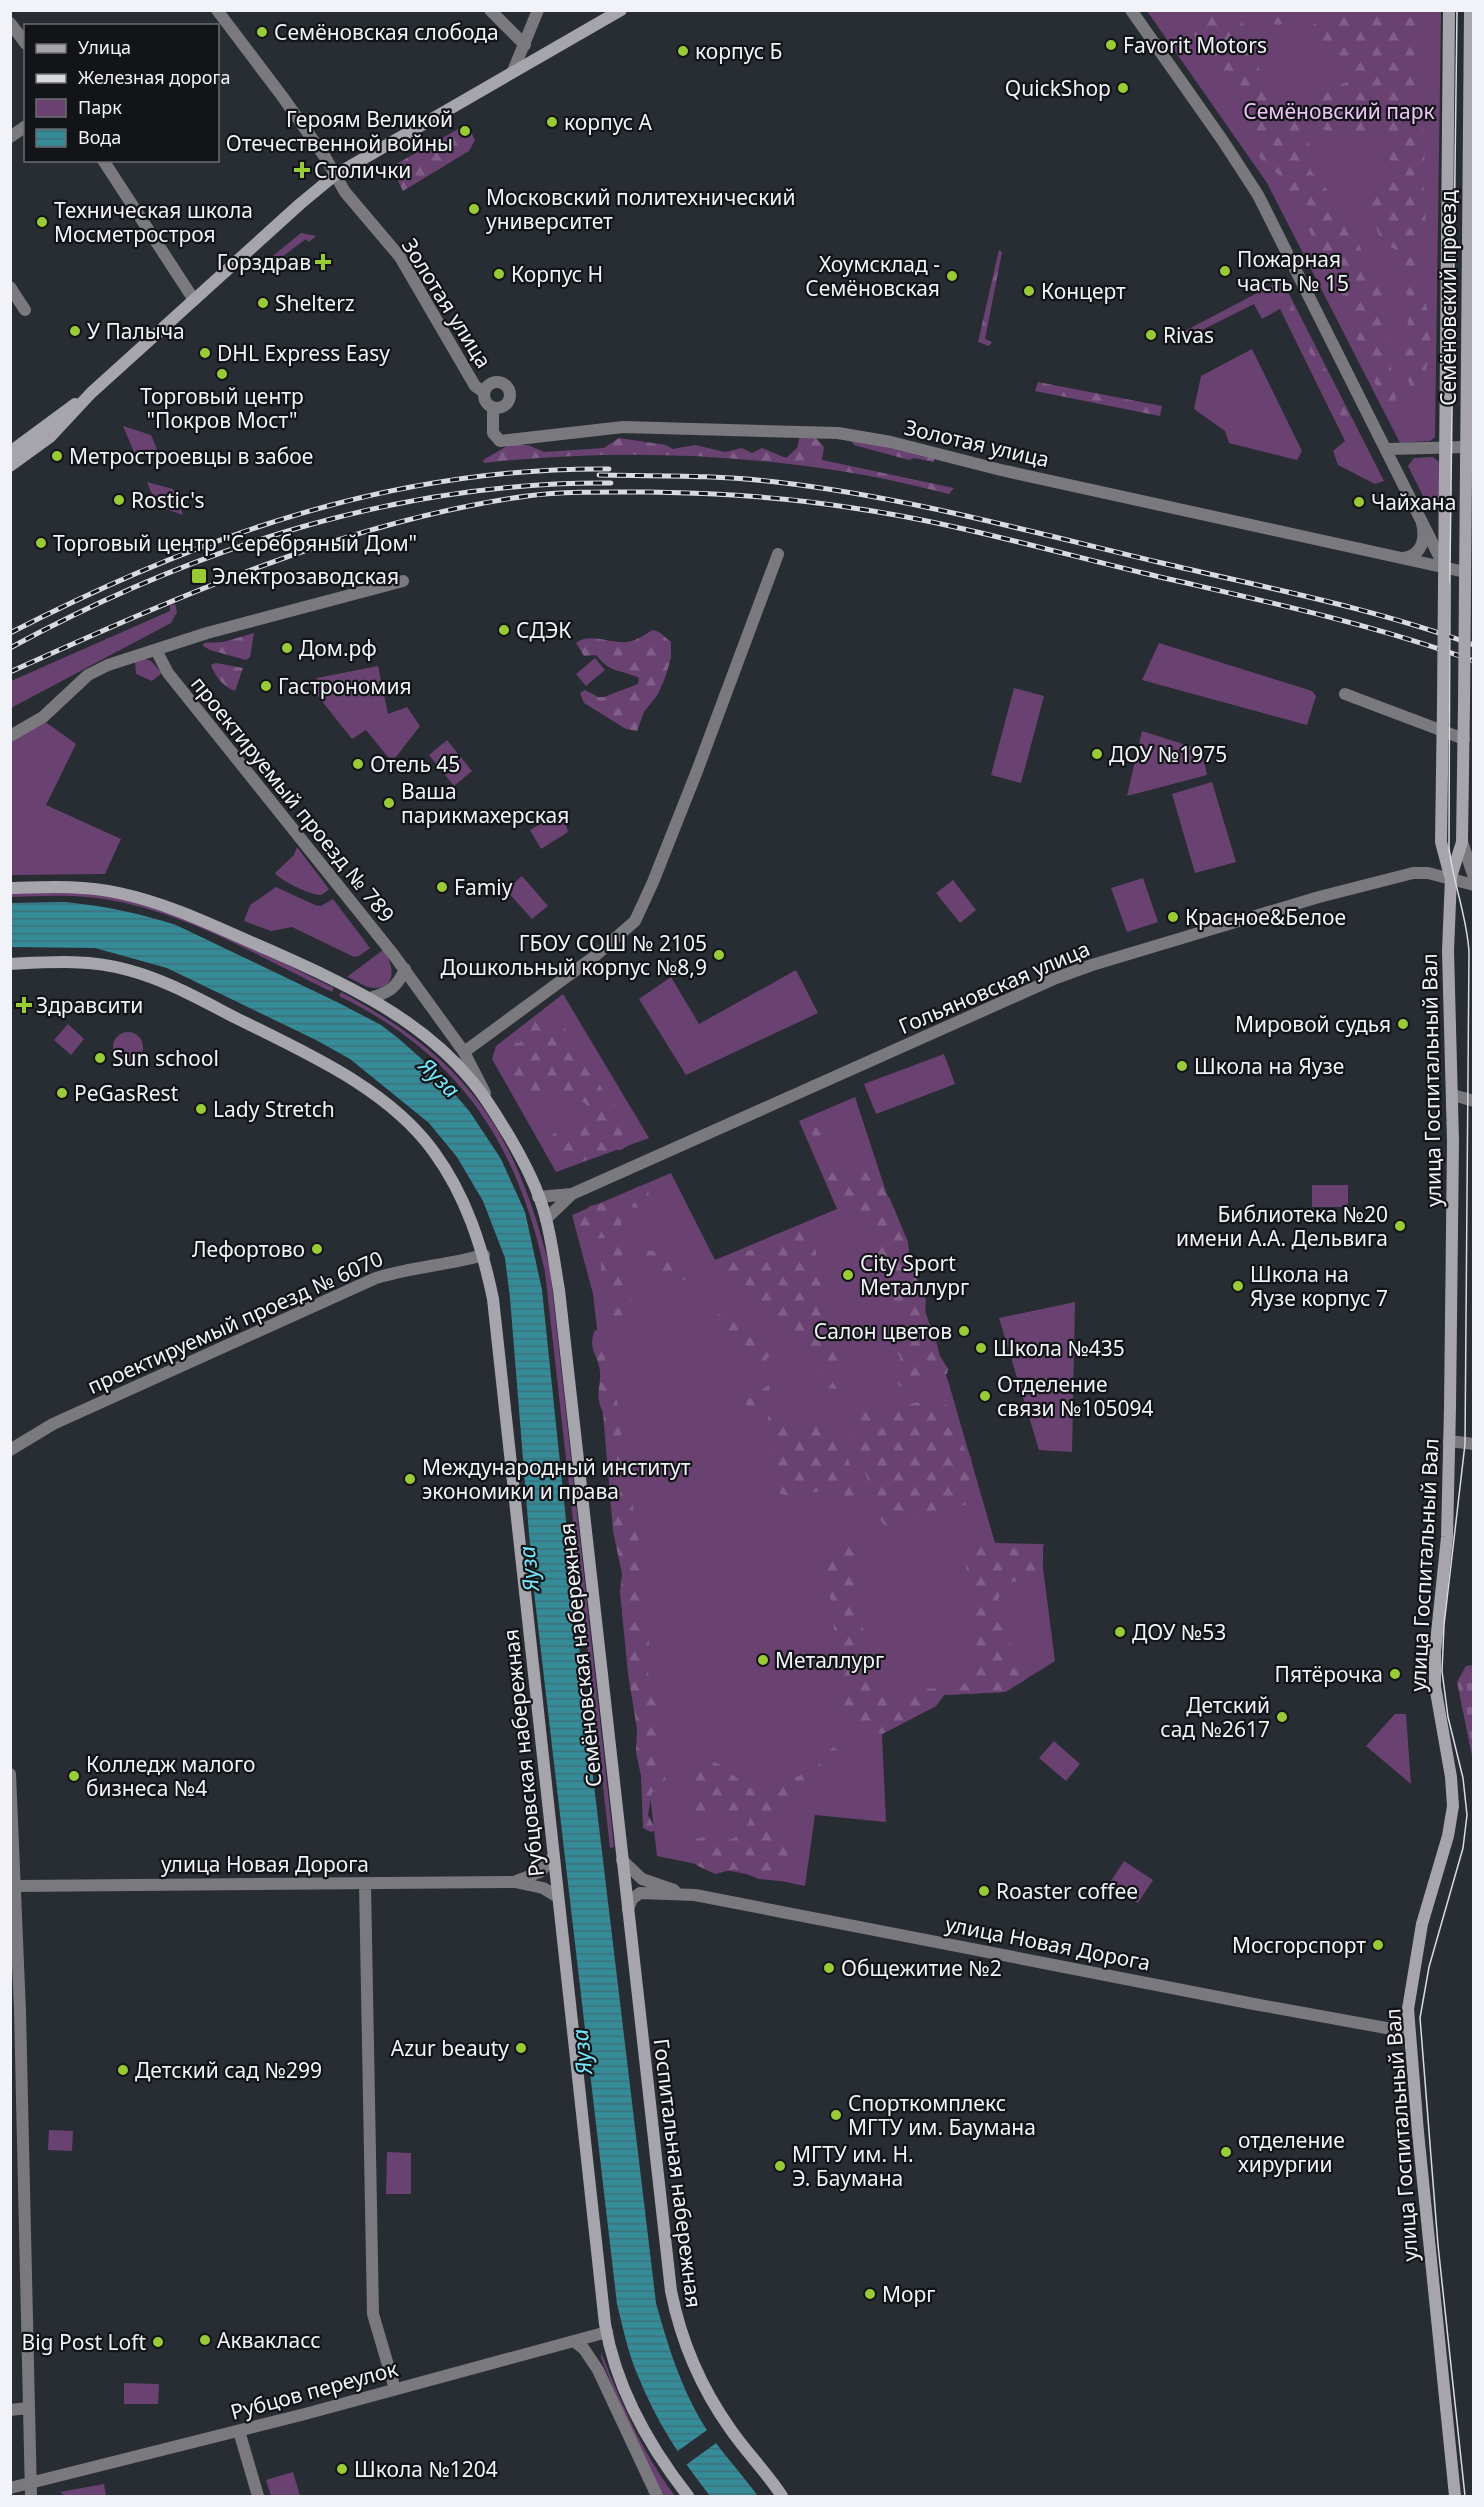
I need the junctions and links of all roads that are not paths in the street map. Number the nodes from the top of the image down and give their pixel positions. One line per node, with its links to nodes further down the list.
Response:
1 (217, 10): 15 (street, Золотая улица)
2 (490, 10): 10 (street)
3 (538, 10): 10 (street)
4 (621, 10): 11 (main road)
5 (1131, 10): 24 (street)
6 (1449, 10): 23 (main road, Семёновский проезд)
7 (1470, 10): 22 (main road, Семёновский проезд)
8 (10, 22): 9 (street)
9 (24, 41)
10 (525, 45): 11 (street)
11 (513, 71): 15 (main road)
12 (24, 127): 13 (street)
13 (10, 137)
14 (105, 162): 17 (street)
15 (335, 175): 17 (main road); 19 (street, Золотая улица)
16 (10, 287): 18 (street)
17 (194, 300): 20 (main road)
18 (25, 310)
19 (484, 392): 21 (street, Золотая улица); 21 (street, Золотая улица)
20 (91, 393): 25 (main road); 26 (main road)
21 (493, 408): 29 (street, Золотая улица)
22 (1466, 447): 23 (street); 31 (main road, Семёновский проезд)
23 (1445, 448): 24 (street); 30 (main road, Семёновский проезд)
24 (1388, 449): 27 (street)
25 (10, 452)
26 (10, 466)
27 (1422, 522): 29 (street); 30 (street)
28 (778, 554): 48 (street)
29 (1400, 558): 30 (street, Золотая улица)
30 (1444, 566): 31 (street, Золотая улица); 35 (main road, Семёновский проезд, bridge)
31 (1468, 577): 36 (main road, Семёновский проезд, bridge)
32 (403, 581): 33 (street)
33 (156, 650): 38 (street); 46 (street, проектируемый проезд № 789)
34 (1345, 694): 37 (street)
35 (1443, 703): 37 (main road, улица Госпитальный Вал)
36 (1464, 704): 39 (main road, улица Госпитальный Вал)
37 (1443, 732): 39 (street); 41 (main road, улица Госпитальный Вал)
38 (10, 736)
39 (1464, 739): 40 (main road, улица Госпитальный Вал)
40 (1462, 842): 41 (main road, улица Госпитальный Вал); 42 (street)
41 (1451, 877): 43 (street, Гольяновская улица); 49 (main road, улица Госпитальный Вал); 52 (street, Гольяновская улица)
42 (1473, 878)
43 (1473, 885)
44 (10, 888): 47 (main road, Семёновская набережная)
45 (10, 964): 55 (main road, Рубцовская набережная)
46 (405, 969): 47 (street); 48 (street, проектируемый проезд № 789)
47 (370, 998): 51 (main road, Семёновская набережная)
48 (464, 1052): 51 (street, проектируемый проезд № 789)
49 (1453, 1095): 50 (street); 56 (main road, улица Госпитальный Вал)
50 (1473, 1101)
51 (490, 1104): 53 (main road, Семёновская набережная)
52 (572, 1194): 53 (street, Гольяновская улица); 54 (street, Гольяновская улица)
53 (538, 1197): 54 (main road, Семёновская набережная)
54 (546, 1219): 61 (main road, Семёновская набережная)
55 (484, 1255): 58 (street, проектируемый проезд № 6070); 60 (main road, Рубцовская набережная)
56 (1449, 1441): 57 (street); 68 (main road, улица Госпитальный Вал)
57 (1473, 1444)
58 (10, 1450)
59 (10, 1774): 64 (street)
60 (553, 1857): 62 (street, улица Новая Дорога); 66 (main road, Рубцовская набережная)
61 (622, 1860): 65 (street, улица Новая Дорога); 67 (main road, Госпитальная набережная)
62 (515, 1882): 63 (street, улица Новая Дорога); 66 (street, улица Новая Дорога)
63 (365, 1884): 64 (street, улица Новая Дорога); 73 (street)
64 (16, 1886): 69 (street)
65 (681, 1893): 67 (street, улица Новая Дорога); 68 (street, улица Новая Дорога)
66 (558, 1897): 70 (main road, Рубцовская набережная)
67 (627, 1909): 83 (main road, Госпитальная набережная)
68 (1408, 2032): 84 (main road, улица Госпитальный Вал)
69 (16, 2060): 75 (street)
70 (607, 2332): 71 (street, Рубцов переулок); 72 (main road, Рубцовская набережная)
71 (574, 2341): 73 (street, Рубцов переулок); 74 (street)
72 (612, 2350): 74 (street); 82 (main road, Рубцовская набережная)
73 (395, 2389): 77 (street, Рубцов переулок)
74 (609, 2394): 81 (street)
75 (28, 2408): 76 (street); 79 (street)
76 (10, 2410)
77 (239, 2431): 79 (street, Рубцов переулок); 80 (street)
78 (10, 2488): 79 (street, Рубцов переулок)
79 (30, 2490)
80 (258, 2496)
81 (659, 2496)
82 (688, 2496)
83 (782, 2496)
84 (1455, 2496)

